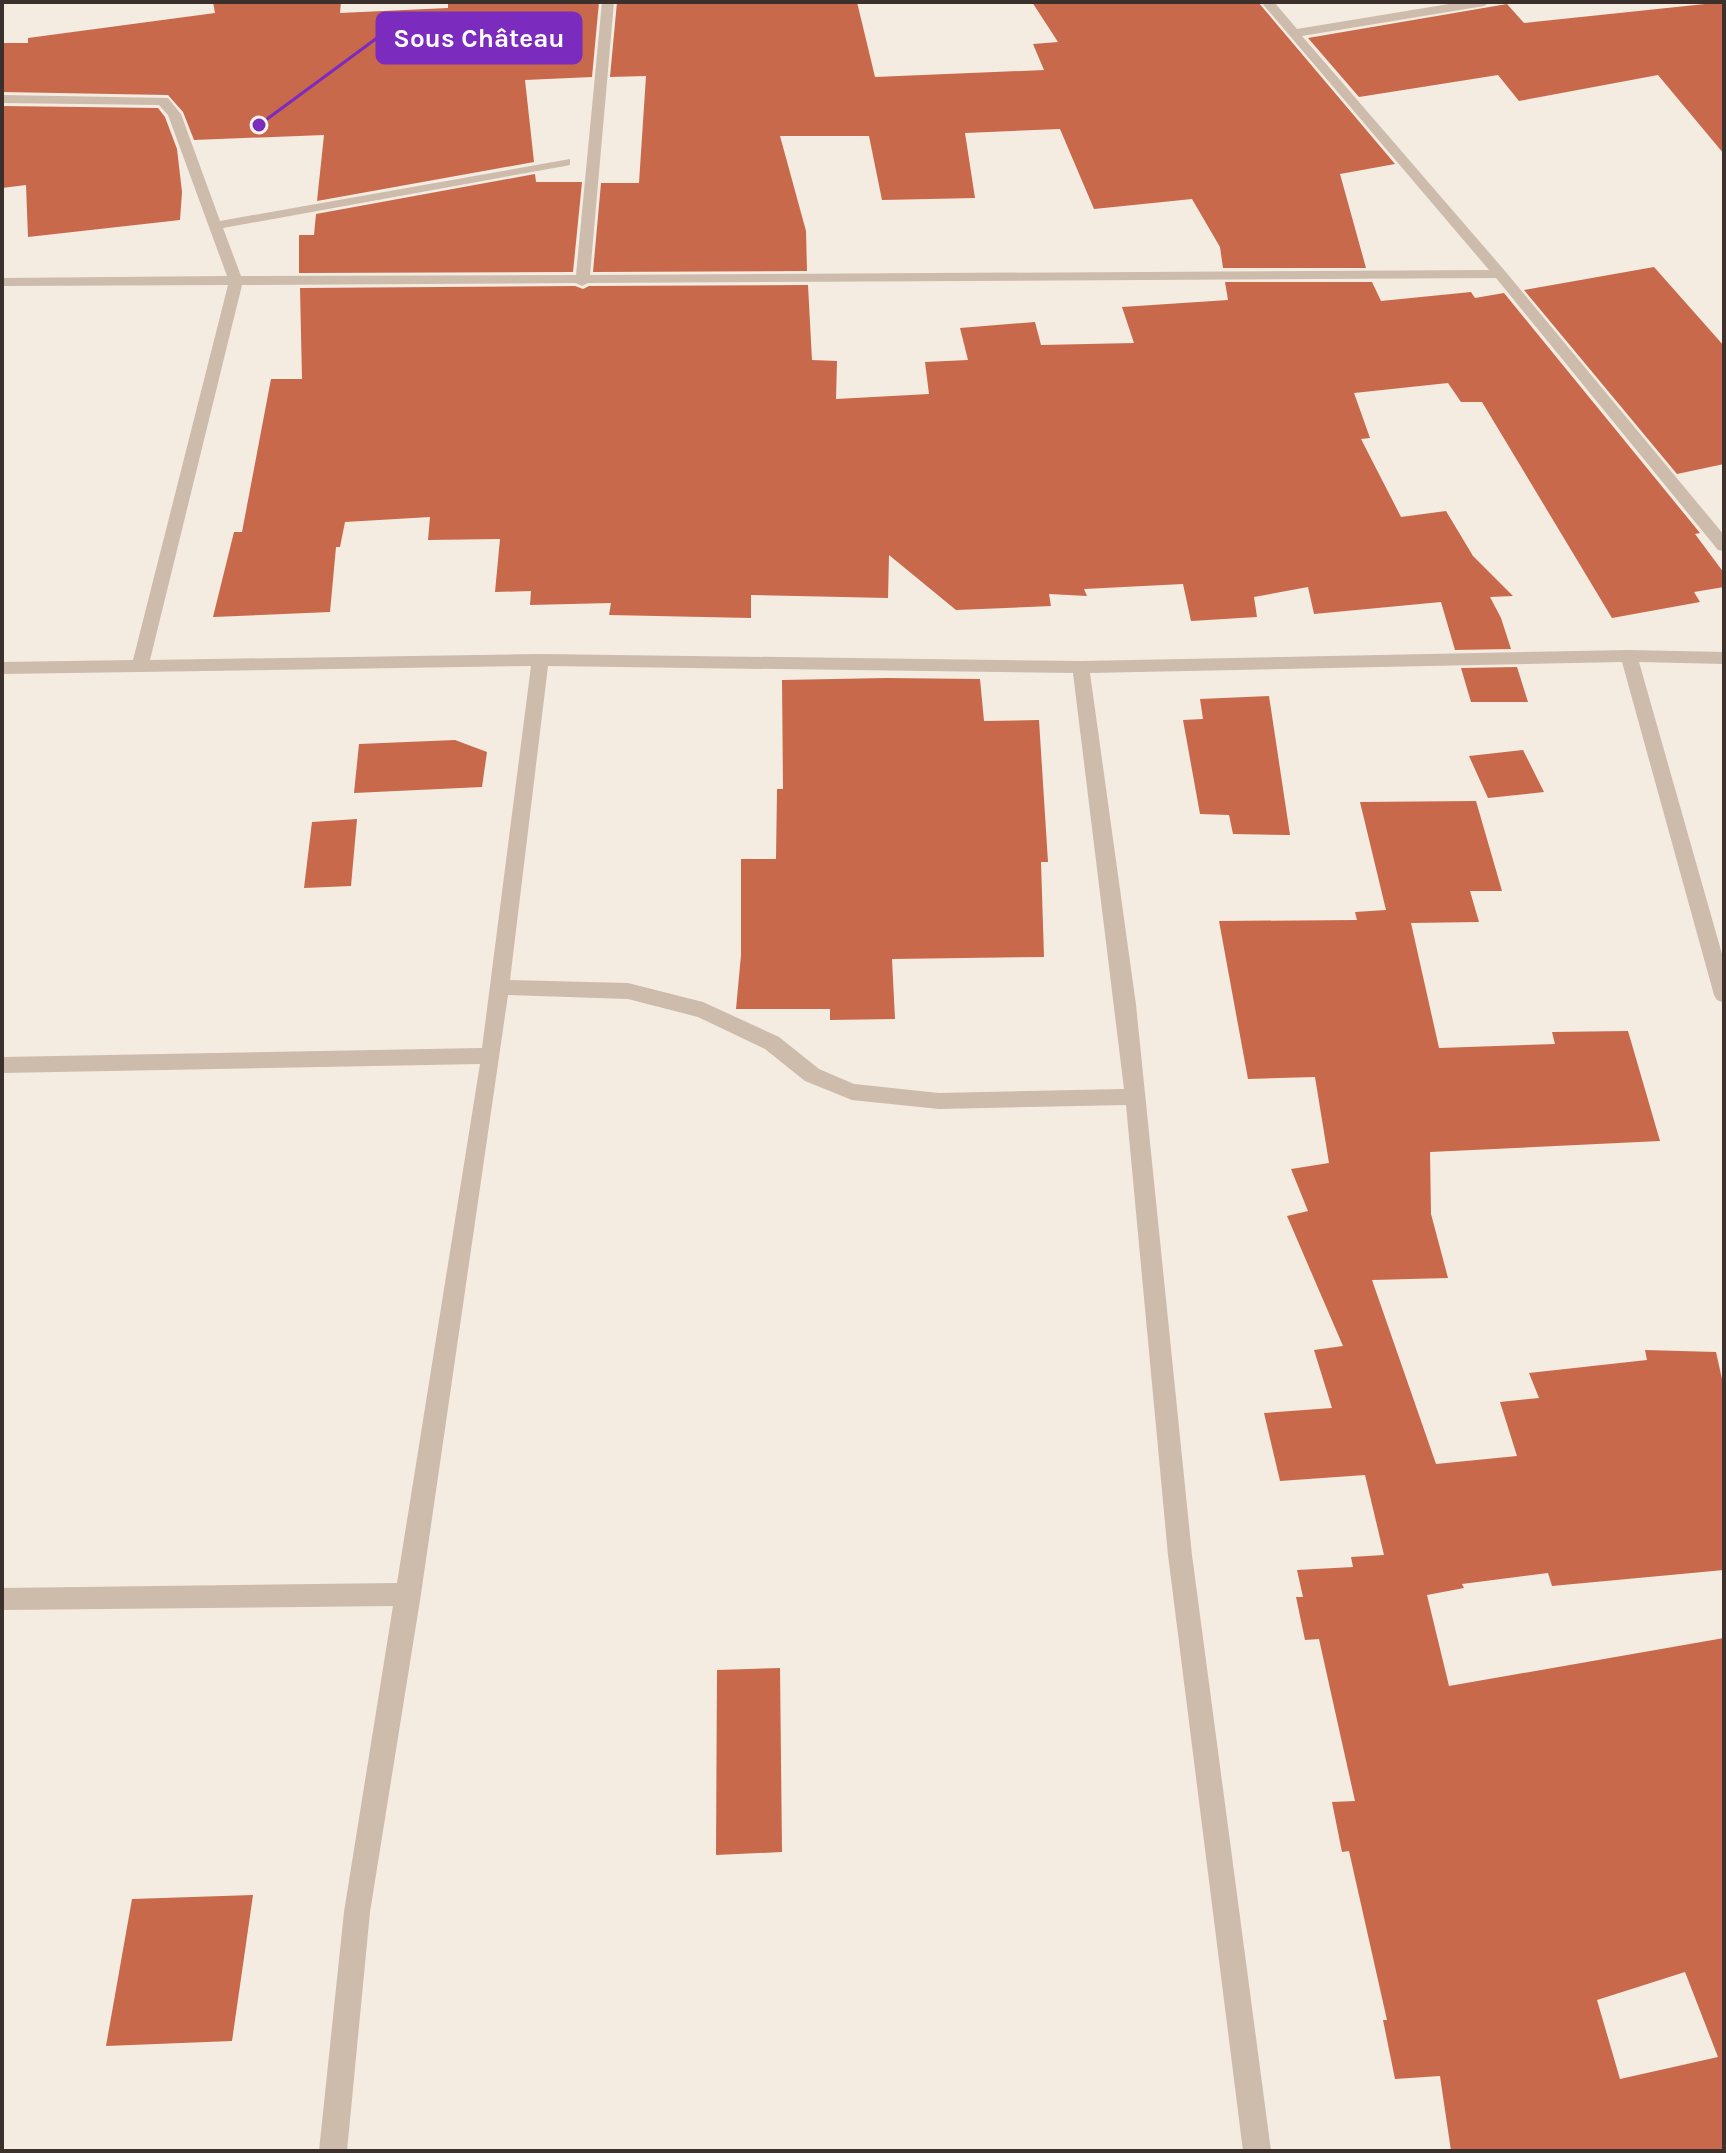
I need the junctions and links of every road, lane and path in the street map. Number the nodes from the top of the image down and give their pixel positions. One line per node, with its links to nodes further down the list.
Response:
1 (608, 2): 11 (street)
2 (1267, 2): 4 (street)
3 (1484, 2): 4 (street)
4 (1295, 33): 8 (street)
5 (2, 99): 7 (street)
6 (565, 162): 7 (street)
7 (214, 226): 10 (street)
8 (1500, 274): 11 (street); 12 (street)
9 (2, 282): 10 (street)
10 (236, 282): 11 (street); 16 (street)
11 (582, 282)
12 (1724, 546)
13 (1629, 656): 14 (street); 17 (street); 20 (street)
14 (1724, 658)
15 (540, 660): 16 (street); 17 (street); 19 (street)
16 (140, 667): 18 (street)
17 (1081, 667): 23 (street)
18 (2, 668)
19 (499, 987): 21 (street); 23 (street)
20 (1724, 995)
21 (491, 1056): 22 (street); 24 (street)
22 (2, 1065)
23 (1135, 1097): 27 (street)
24 (409, 1594): 25 (street); 26 (street)
25 (2, 1599)
26 (333, 2151)
27 (1257, 2151)

